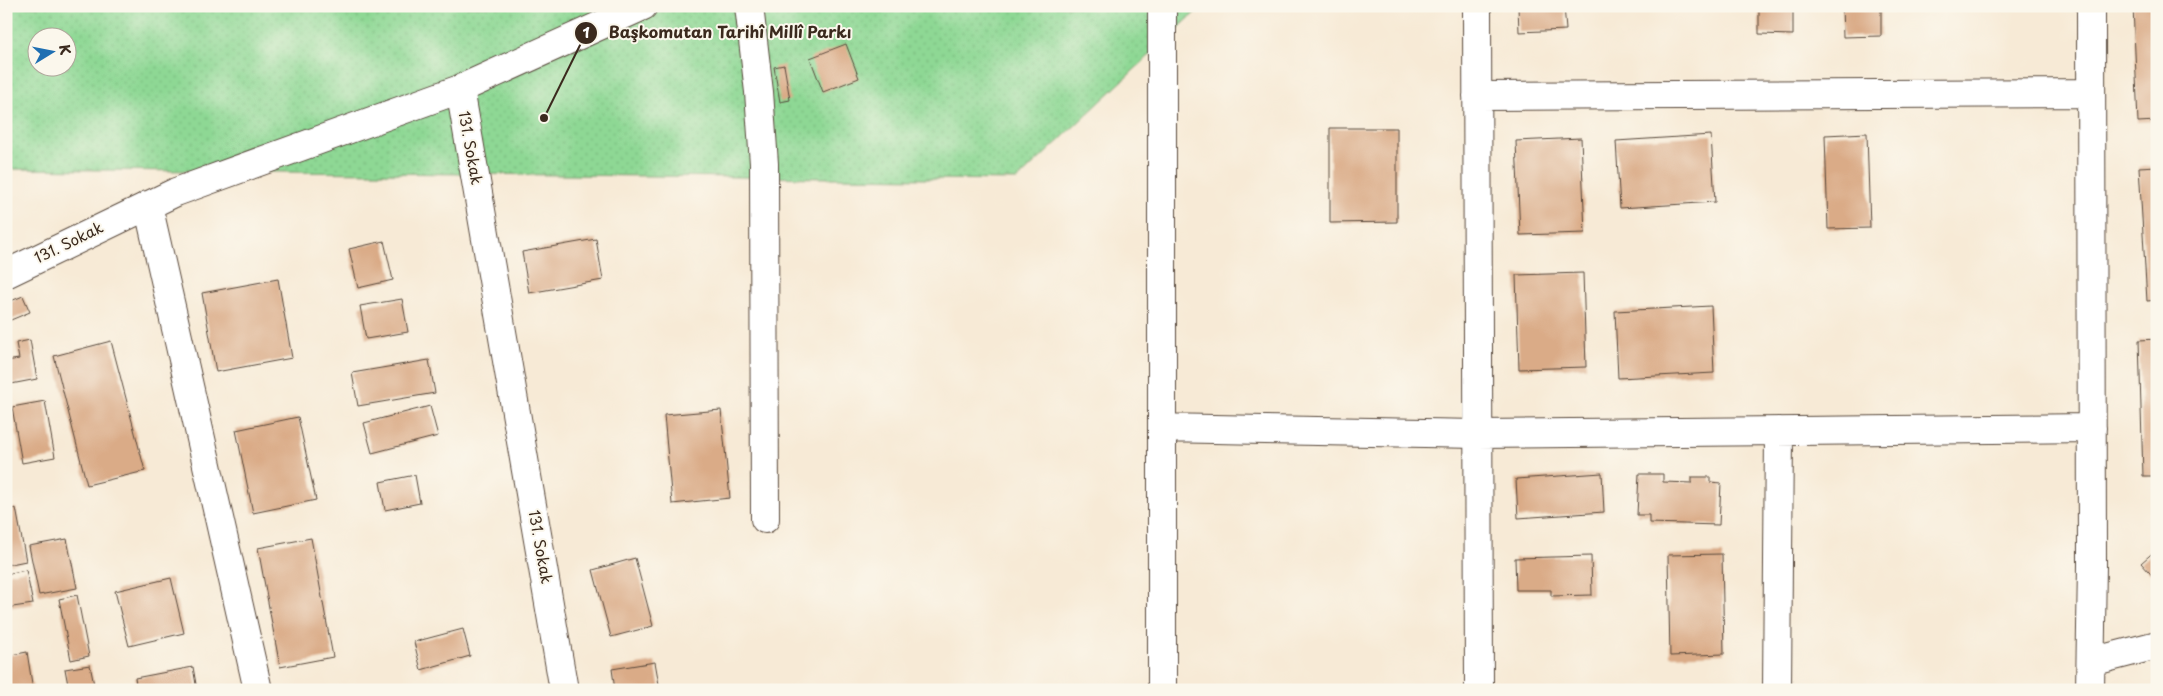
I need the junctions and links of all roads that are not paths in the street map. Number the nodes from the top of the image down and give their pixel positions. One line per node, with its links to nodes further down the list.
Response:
1 (643, 6): 6 (street)
2 (749, 6): 15 (street)
3 (1162, 6): 11 (street)
4 (1477, 6): 8 (street)
5 (2091, 6): 7 (street)
6 (460, 89): 9 (street, 131. Sokak); 19 (street, 131. Sokak)
7 (2091, 94): 8 (street); 12 (street)
8 (1477, 96): 14 (street)
9 (148, 205): 10 (street, 131. Sokak); 18 (street)
10 (6, 274)
11 (1162, 428): 14 (street); 20 (street)
12 (2092, 428): 13 (street); 17 (street)
13 (1780, 431): 14 (street); 22 (street)
14 (1478, 434): 21 (street)
15 (765, 519)
16 (2157, 645): 17 (street)
17 (2091, 662): 23 (street)
18 (258, 690)
19 (564, 690)
20 (1162, 690)
21 (1479, 690)
22 (1777, 690)
23 (2090, 690)

